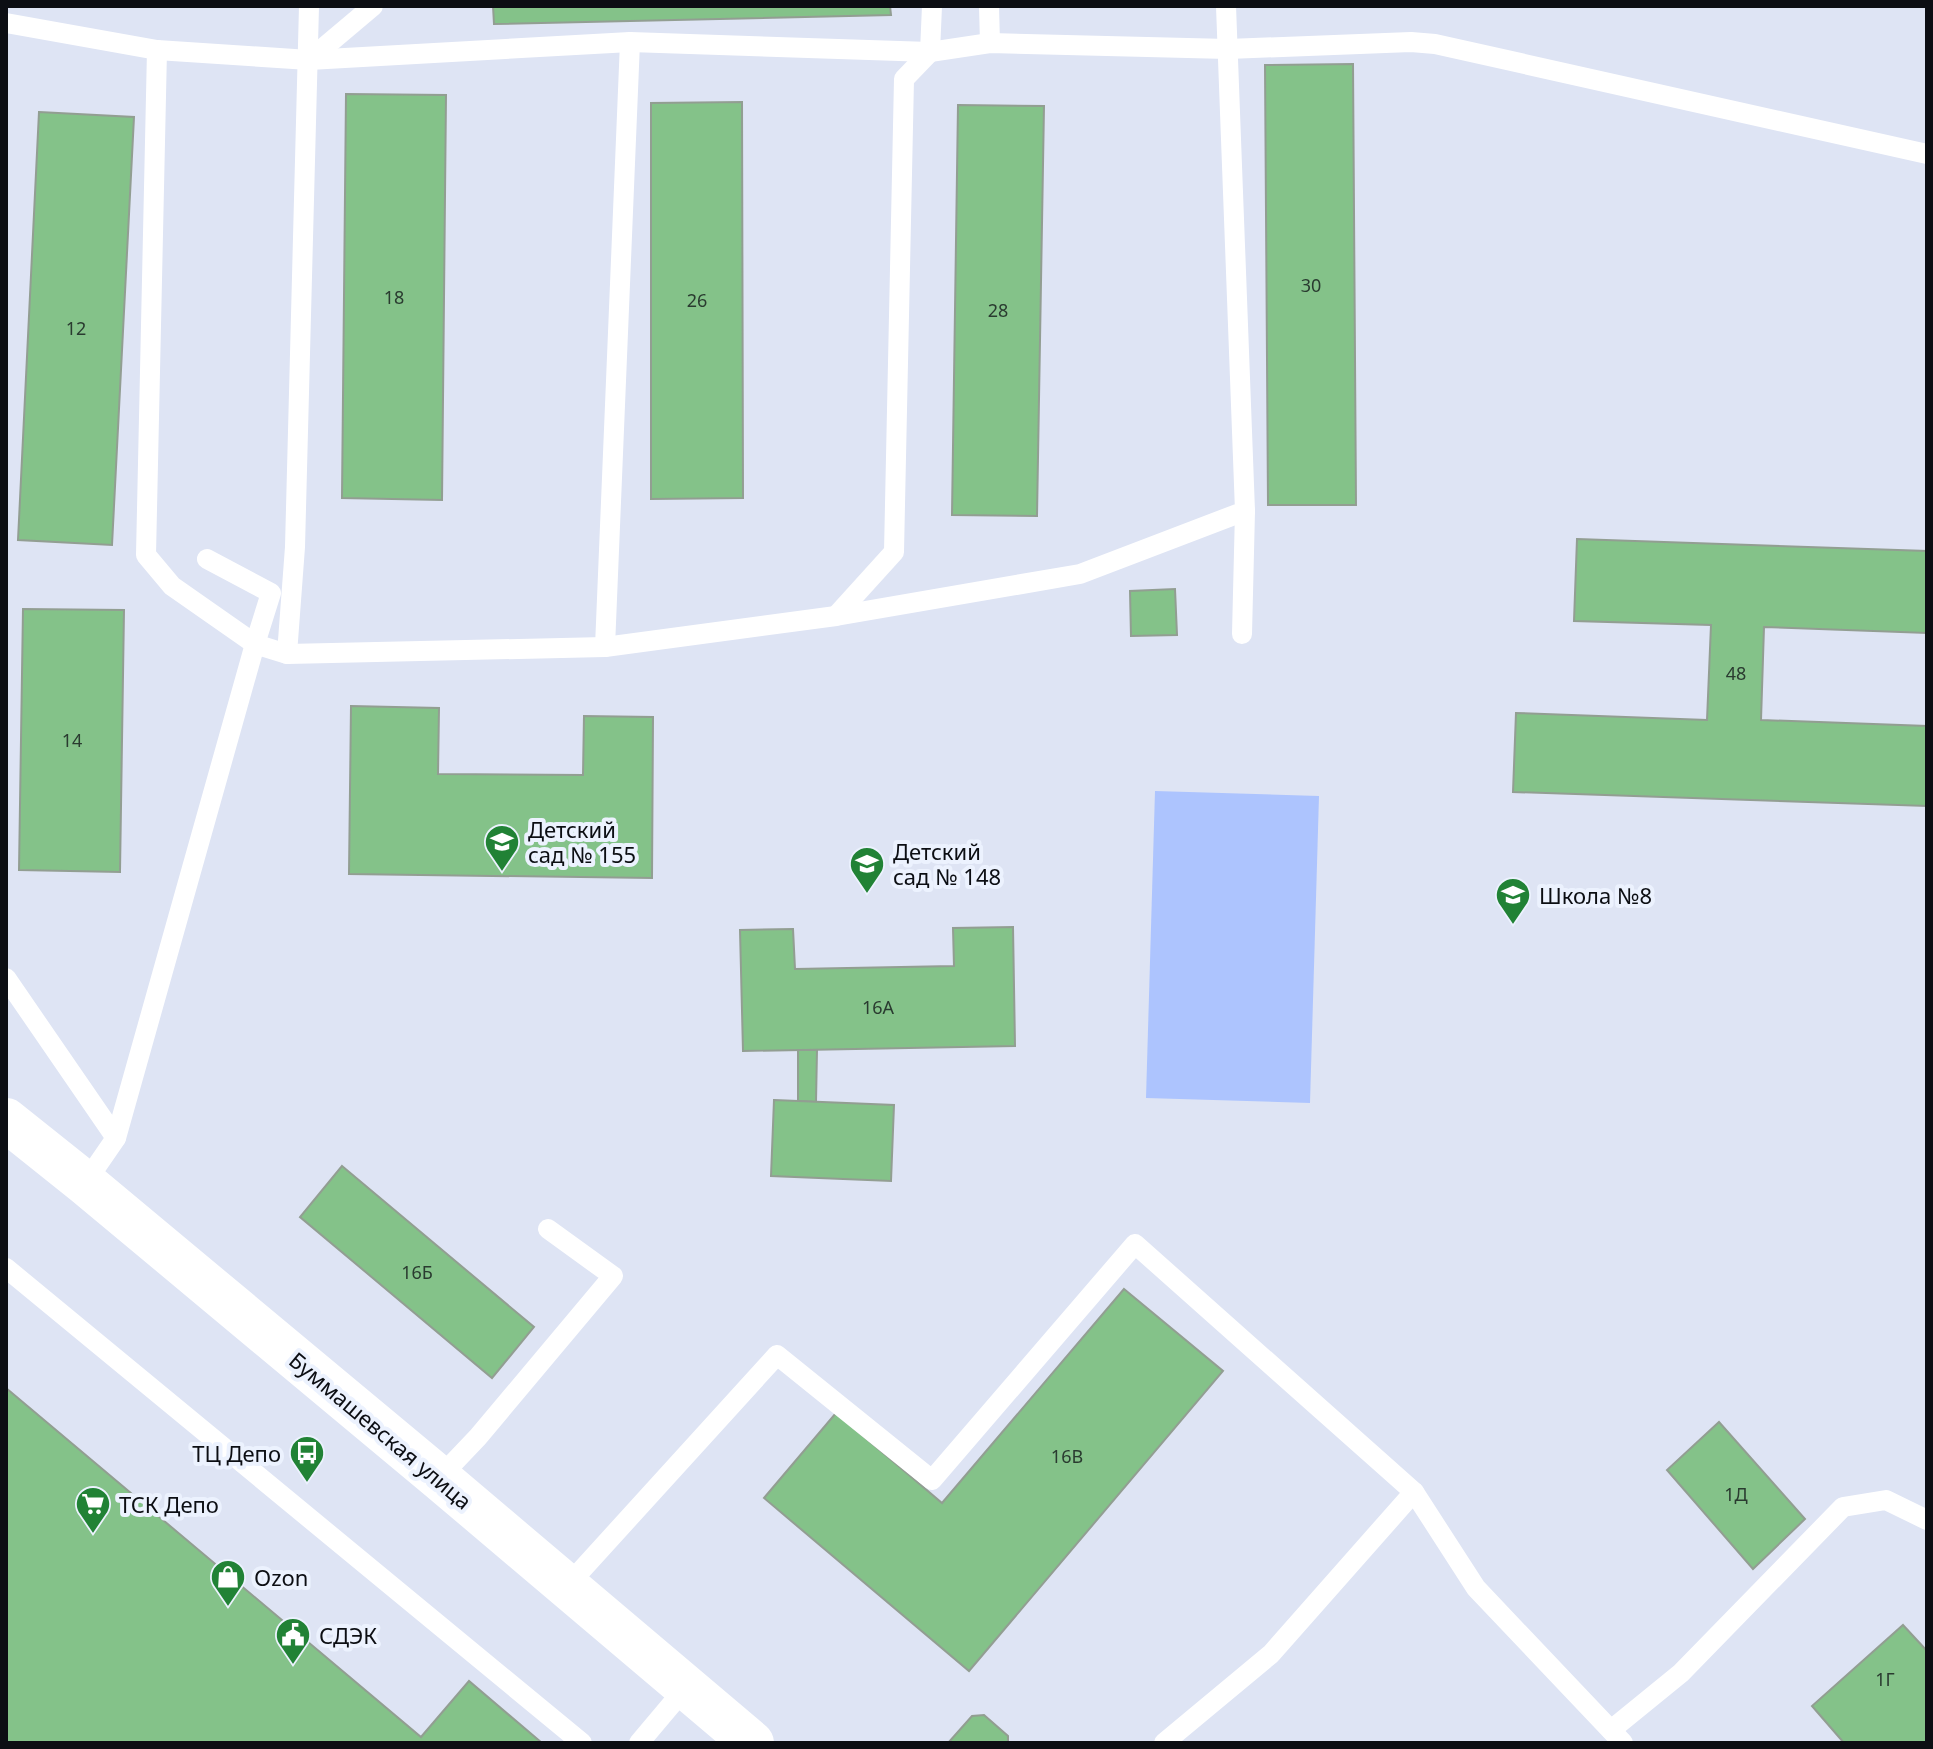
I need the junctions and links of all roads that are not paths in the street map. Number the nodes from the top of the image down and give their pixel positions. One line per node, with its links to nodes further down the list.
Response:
1 (309, 6): 12 (lane)
2 (373, 6): 12 (lane)
3 (932, 6): 11 (lane)
4 (989, 6): 8 (lane)
5 (1226, 6): 9 (lane)
6 (6, 23): 10 (lane)
7 (630, 42): 11 (lane); 12 (lane); 19 (lane)
8 (990, 43): 9 (lane); 11 (lane)
9 (1228, 49): 13 (lane); 14 (lane)
10 (157, 50): 12 (lane); 18 (lane)
11 (930, 52): 16 (lane)
12 (309, 60): 20 (lane)
13 (1927, 154)
14 (1245, 511): 16 (lane); 17 (lane)
15 (207, 559): 18 (lane)
16 (836, 616): 19 (lane)
17 (1242, 634)
18 (255, 644): 20 (lane); 23 (lane)
19 (605, 647): 20 (lane)
20 (287, 654)
21 (6, 978): 23 (lane)
22 (6, 1120): 24 (street, Буммашевская улица)
23 (116, 1138): 24 (lane)
24 (85, 1183): 27 (street, Буммашевская улица)
25 (548, 1229): 27 (lane)
26 (6, 1268): 33 (lane)
27 (439, 1478): 30 (street, Буммашевская улица)
28 (1414, 1492): 30 (lane); 32 (lane); 36 (lane)
29 (1927, 1520): 32 (lane)
30 (567, 1586): 31 (street, Буммашевская улица)
31 (687, 1686): 34 (lane); 35 (street, Буммашевская улица)
32 (1617, 1737)
33 (582, 1743)
34 (639, 1743)
35 (752, 1743)
36 (1164, 1743)

